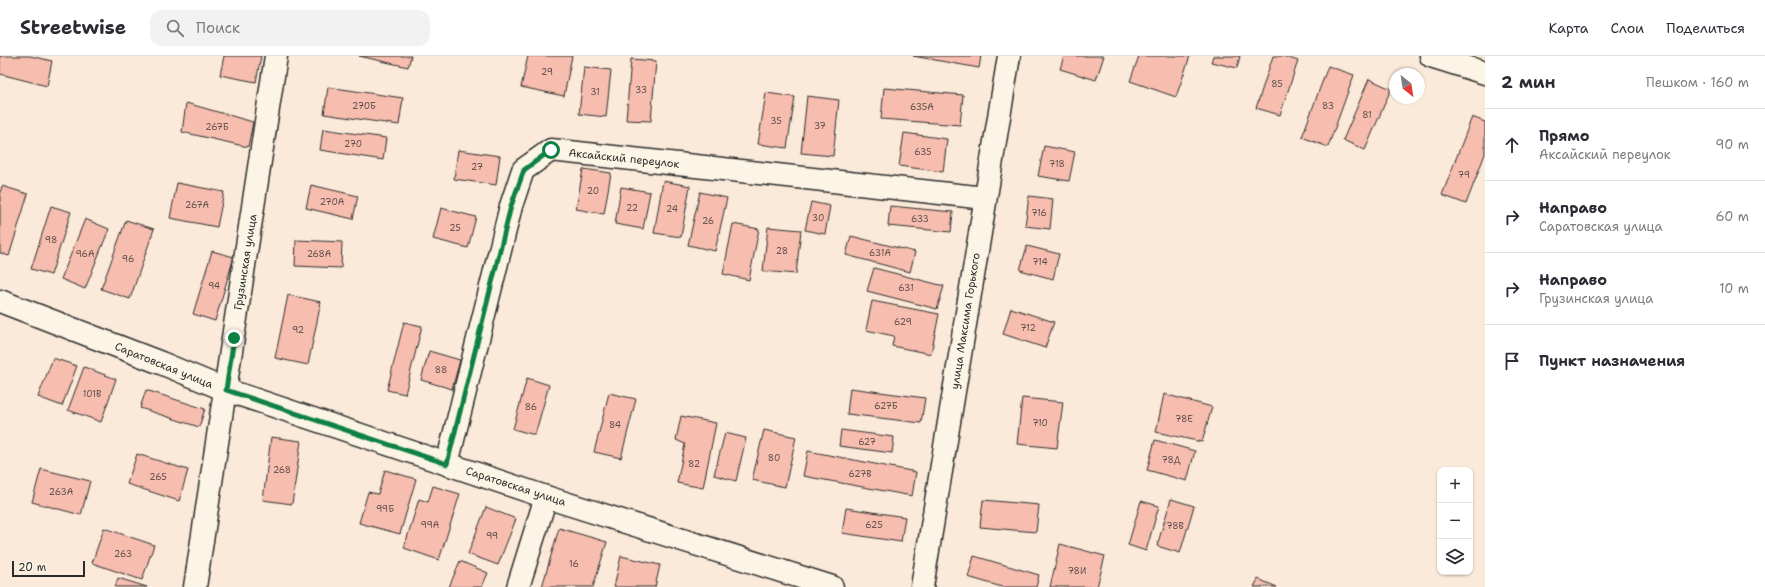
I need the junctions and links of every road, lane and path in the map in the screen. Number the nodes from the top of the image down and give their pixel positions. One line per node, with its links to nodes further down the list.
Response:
1 (276, 56): 7 (street, Грузинская улица)
2 (1009, 56): 5 (street, улица Максима Горького)
3 (1432, 56): 4 (street)
4 (1485, 73)
5 (984, 198): 8 (street, Аксайский переулок); 13 (street, улица Максима Горького)
6 (0, 301): 7 (street, Саратовская улица)
7 (226, 390): 8 (street, Саратовская улица); 10 (street, Грузинская улица)
8 (447, 464): 9 (street, Саратовская улица)
9 (546, 497): 11 (street); 12 (street, Саратовская улица)
10 (195, 587)
11 (518, 587)
12 (832, 587)
13 (922, 587)

